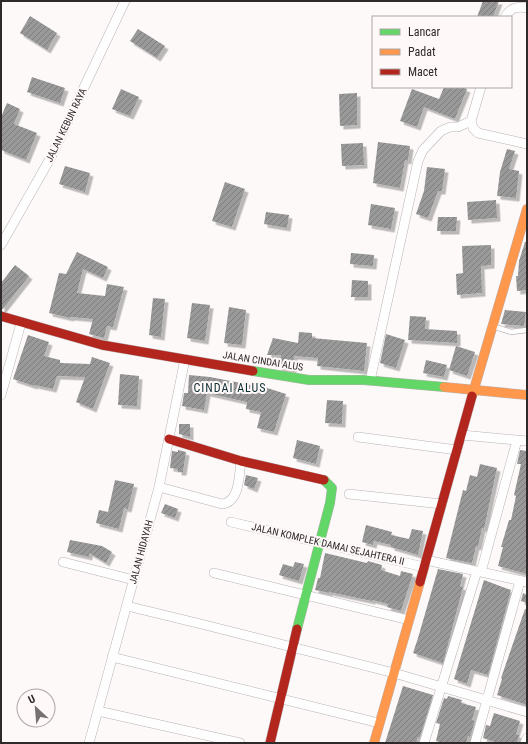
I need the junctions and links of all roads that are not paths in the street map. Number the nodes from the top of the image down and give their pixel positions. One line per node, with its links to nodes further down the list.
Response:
1 (125, 1): 9 (street, JALAN KEBUN RAYA)
2 (527, 8): 3 (street)
3 (506, 16)
4 (481, 88): 5 (street)
5 (471, 121): 6 (street); 15 (street)
6 (527, 144)
7 (527, 208): 8 (street)
8 (525, 225): 12 (street)
9 (1, 246)
10 (1, 316): 11 (street, JALAN CINDAI ALUS)
11 (21, 323): 14 (street, JALAN CINDAI ALUS); 17 (street)
12 (492, 326): 13 (lane); 16 (street)
13 (527, 330)
14 (185, 360): 15 (street, JALAN CINDAI ALUS); 21 (street, JALAN HIDAYAH)
15 (370, 381): 16 (street, JALAN CINDAI ALUS)
16 (475, 390): 18 (street, JALAN CINDAI ALUS); 19 (street)
17 (1, 395)
18 (527, 395)
19 (462, 435): 22 (street); 24 (street)
20 (358, 437): 24 (street)
21 (169, 439): 25 (street); 26 (street, JALAN HIDAYAH)
22 (517, 440): 23 (street); 33 (street)
23 (527, 441)
24 (458, 450): 28 (street)
25 (242, 461): 26 (street); 30 (street)
26 (159, 487): 35 (street, JALAN HIDAYAH)
27 (349, 494): 28 (street)
28 (442, 504): 32 (street)
29 (231, 522): 30 (street, JALAN KOMPLEK DAMAI SEJAHTERA II)
30 (319, 542): 32 (street, JALAN KOMPLEK DAMAI SEJAHTERA II); 37 (street)
31 (63, 562): 35 (street)
32 (425, 563): 33 (street, JALAN KOMPLEK DAMAI SEJAHTERA II); 39 (street)
33 (479, 571): 36 (street, JALAN KOMPLEK DAMAI SEJAHTERA II); 43 (street)
34 (214, 573): 37 (street)
35 (134, 580): 38 (street, JALAN HIDAYAH)
36 (523, 582): 45 (street)
37 (305, 595): 39 (street); 40 (street)
38 (126, 606): 40 (street); 41 (street, JALAN HIDAYAH)
39 (409, 620): 42 (street)
40 (292, 647): 42 (street); 44 (street)
41 (112, 657): 44 (street); 46 (street, JALAN HIDAYAH)
42 (394, 673): 43 (street); 48 (street)
43 (442, 687): 45 (street); 55 (street)
44 (279, 698): 48 (street); 53 (street)
45 (487, 700): 47 (street); 56 (street)
46 (98, 711): 50 (street); 51 (street, JALAN HIDAYAH)
47 (527, 712)
48 (380, 723): 54 (street)
49 (527, 738): 57 (street)
50 (228, 742): 52 (street)
51 (89, 743)
52 (240, 743)
53 (270, 743)
54 (374, 743)
55 (424, 743)
56 (475, 743)
57 (525, 743)

